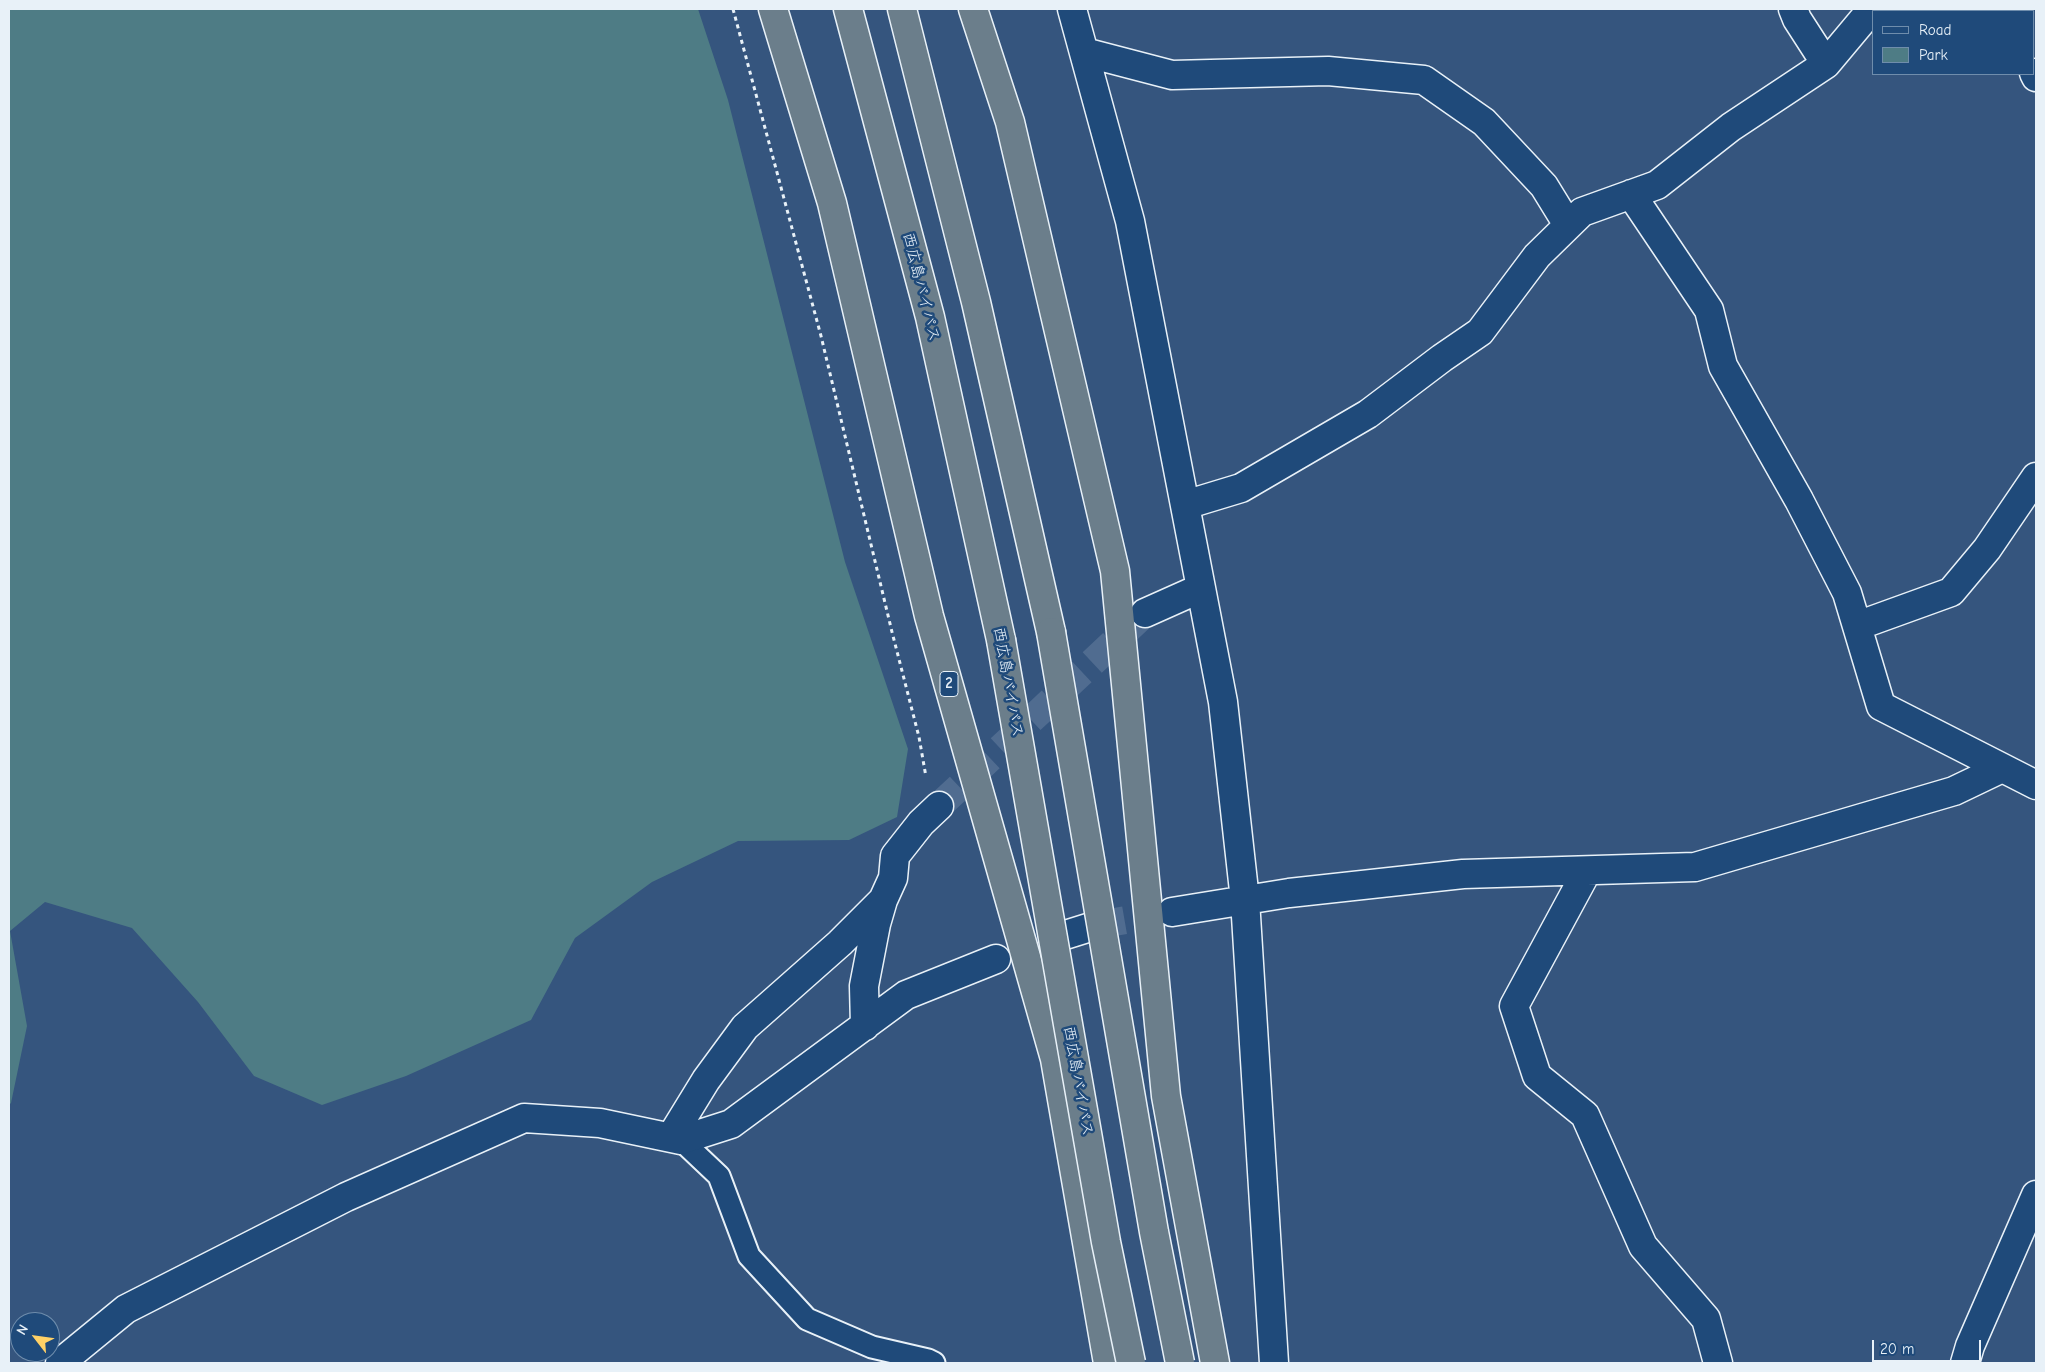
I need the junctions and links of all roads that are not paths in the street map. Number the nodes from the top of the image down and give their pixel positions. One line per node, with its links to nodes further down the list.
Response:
1 (773, 9): 32 (highway, 2)
2 (848, 9): 33 (highway, 西広島バイパス, bridge)
3 (902, 9): 34 (highway, bridge)
4 (973, 9): 35 (highway)
5 (1072, 9): 8 (street)
6 (1793, 9): 9 (street)
7 (1872, 9): 9 (street)
8 (1084, 52): 11 (street); 13 (street)
9 (1826, 64): 10 (street)
10 (1632, 194): 11 (street); 16 (street)
11 (1568, 225): 13 (street)
12 (2036, 477): 16 (street)
13 (1185, 505): 14 (street)
14 (1201, 588): 15 (street); 22 (street)
15 (1145, 613)
16 (1857, 626): 17 (street)
17 (2002, 768): 18 (street); 20 (street)
18 (2036, 785)
19 (935, 809): 21 (street)
20 (1587, 871): 22 (street); 37 (street)
21 (883, 900): 27 (street); 28 (street)
22 (1245, 900): 23 (street); 36 (street)
23 (1172, 912)
24 (1097, 925): 25 (street)
25 (1062, 936)
26 (996, 959): 27 (street)
27 (865, 1026): 28 (street)
28 (676, 1138): 30 (street); 31 (lane)
29 (2036, 1195): 38 (street)
30 (60, 1363)
31 (934, 1363)
32 (1108, 1363)
33 (1131, 1363)
34 (1180, 1363)
35 (1215, 1363)
36 (1274, 1363)
37 (1718, 1363)
38 (1965, 1363)

